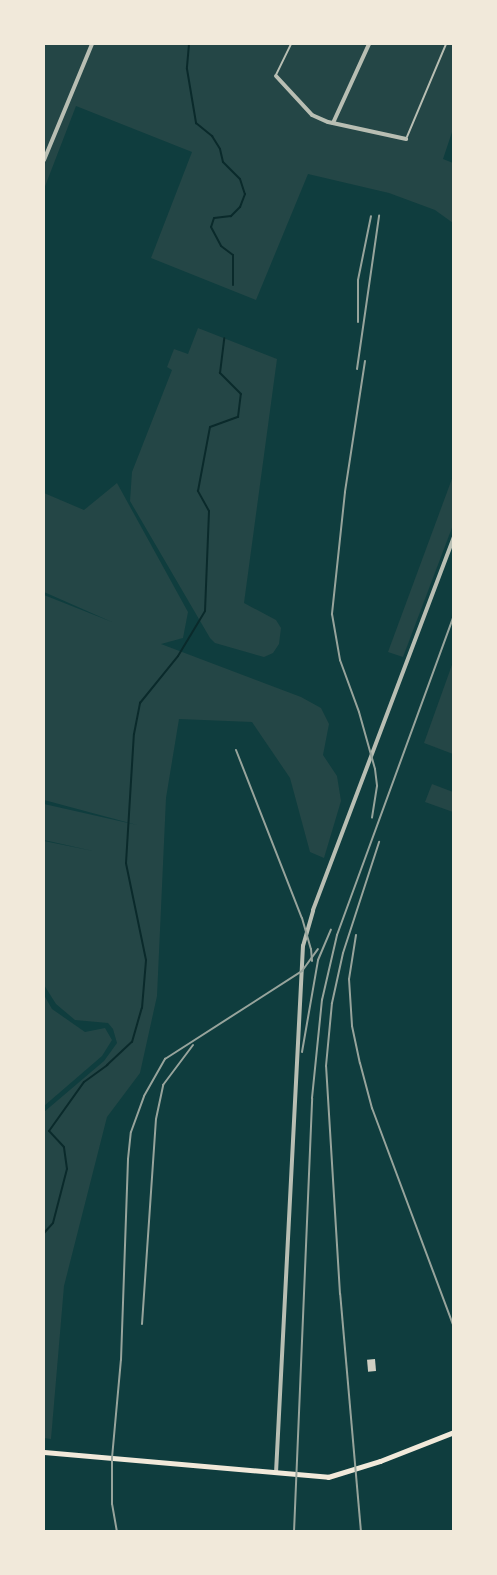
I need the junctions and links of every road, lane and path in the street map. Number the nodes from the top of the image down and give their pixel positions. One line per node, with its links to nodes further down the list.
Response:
1 (92, 44): 8 (street)
2 (291, 44): 5 (lane)
3 (369, 44): 6 (street)
4 (446, 44): 7 (lane)
5 (276, 76): 6 (street)
6 (333, 123): 7 (street)
7 (406, 139)
8 (44, 160)
9 (453, 537): 12 (street)
10 (453, 1432): 12 (main road)
11 (44, 1452): 12 (main road)
12 (276, 1474)

